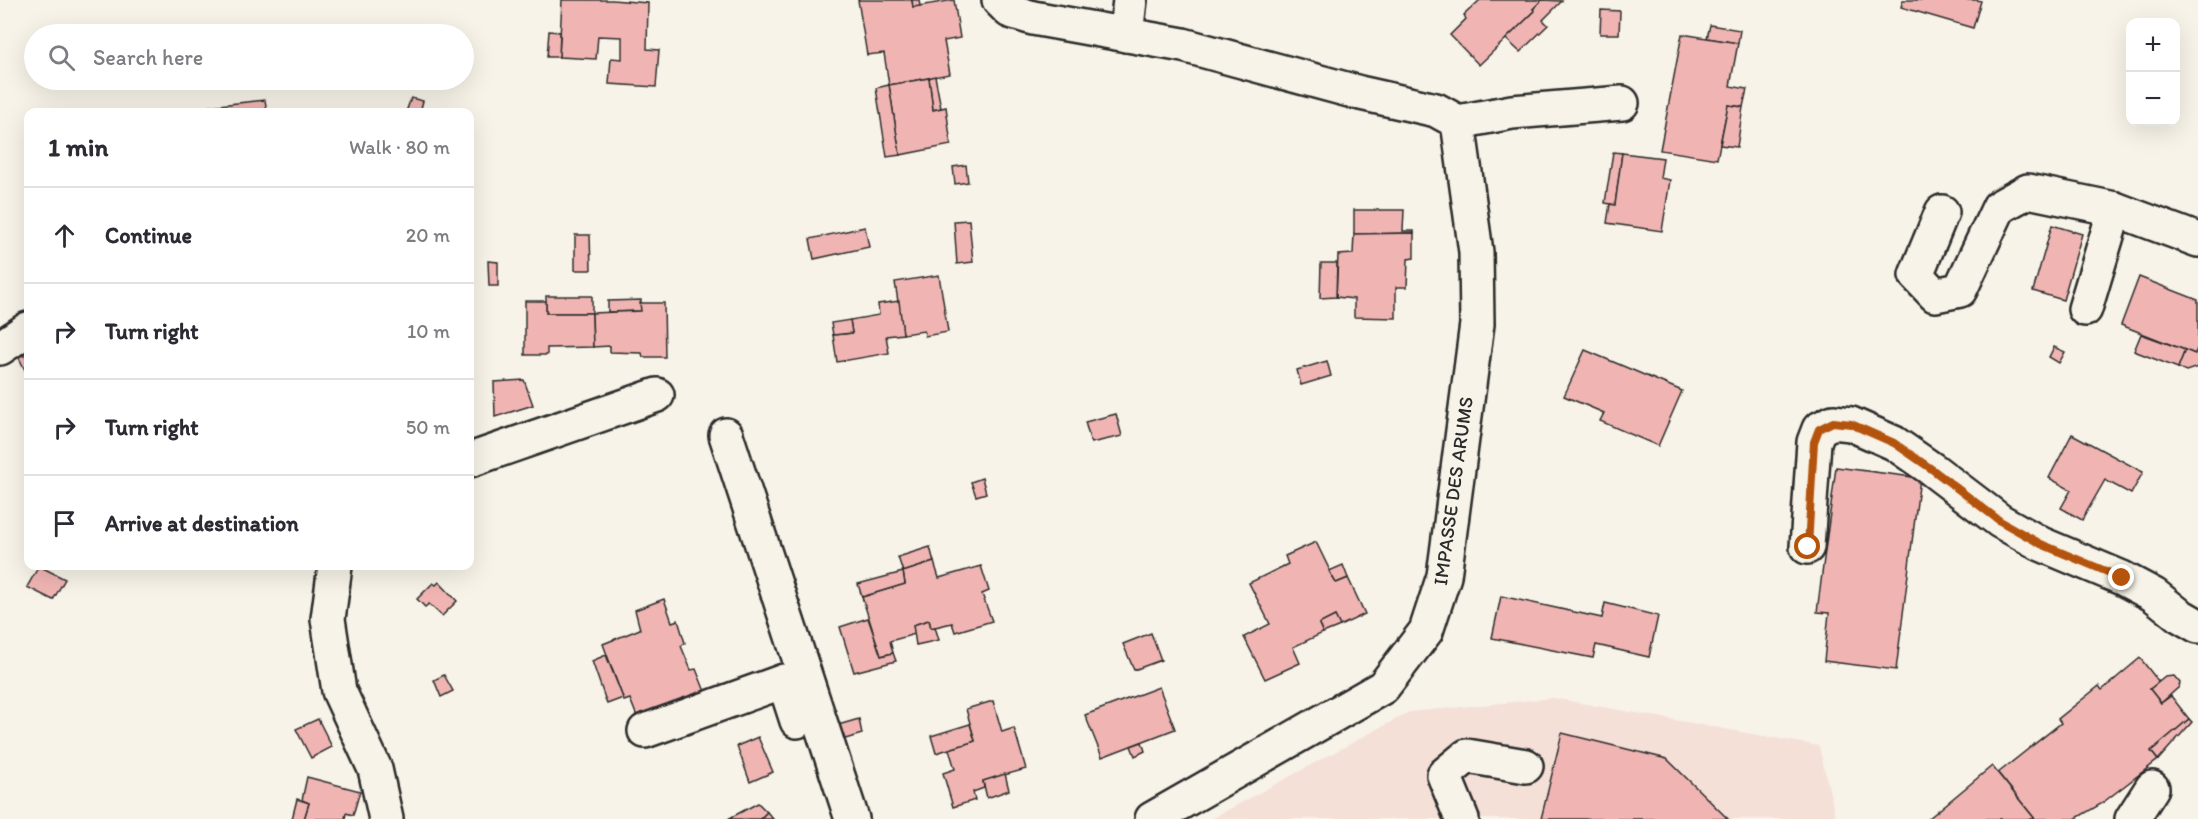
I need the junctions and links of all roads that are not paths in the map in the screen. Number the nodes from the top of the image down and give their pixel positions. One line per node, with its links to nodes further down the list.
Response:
1 (999, 0): 3 (street)
2 (1130, 0): 3 (street)
3 (1126, 35): 5 (street)
4 (1622, 102): 5 (street)
5 (1458, 122): 24 (street, IMPASSE DES ARUMS)
6 (2115, 209): 7 (street); 8 (street); 9 (street)
7 (1942, 212)
8 (2198, 240)
9 (2085, 309)
10 (24, 332): 11 (street)
11 (0, 348)
12 (657, 394): 14 (street)
13 (726, 435): 23 (street)
14 (474, 459)
15 (1808, 547): 17 (street)
16 (334, 570): 21 (street)
17 (2198, 626)
18 (645, 731): 22 (street)
19 (1526, 766): 25 (street)
20 (2152, 788): 26 (street)
21 (386, 819)
22 (830, 819)
23 (852, 819)
24 (1152, 819)
25 (1462, 819)
26 (2132, 819)

